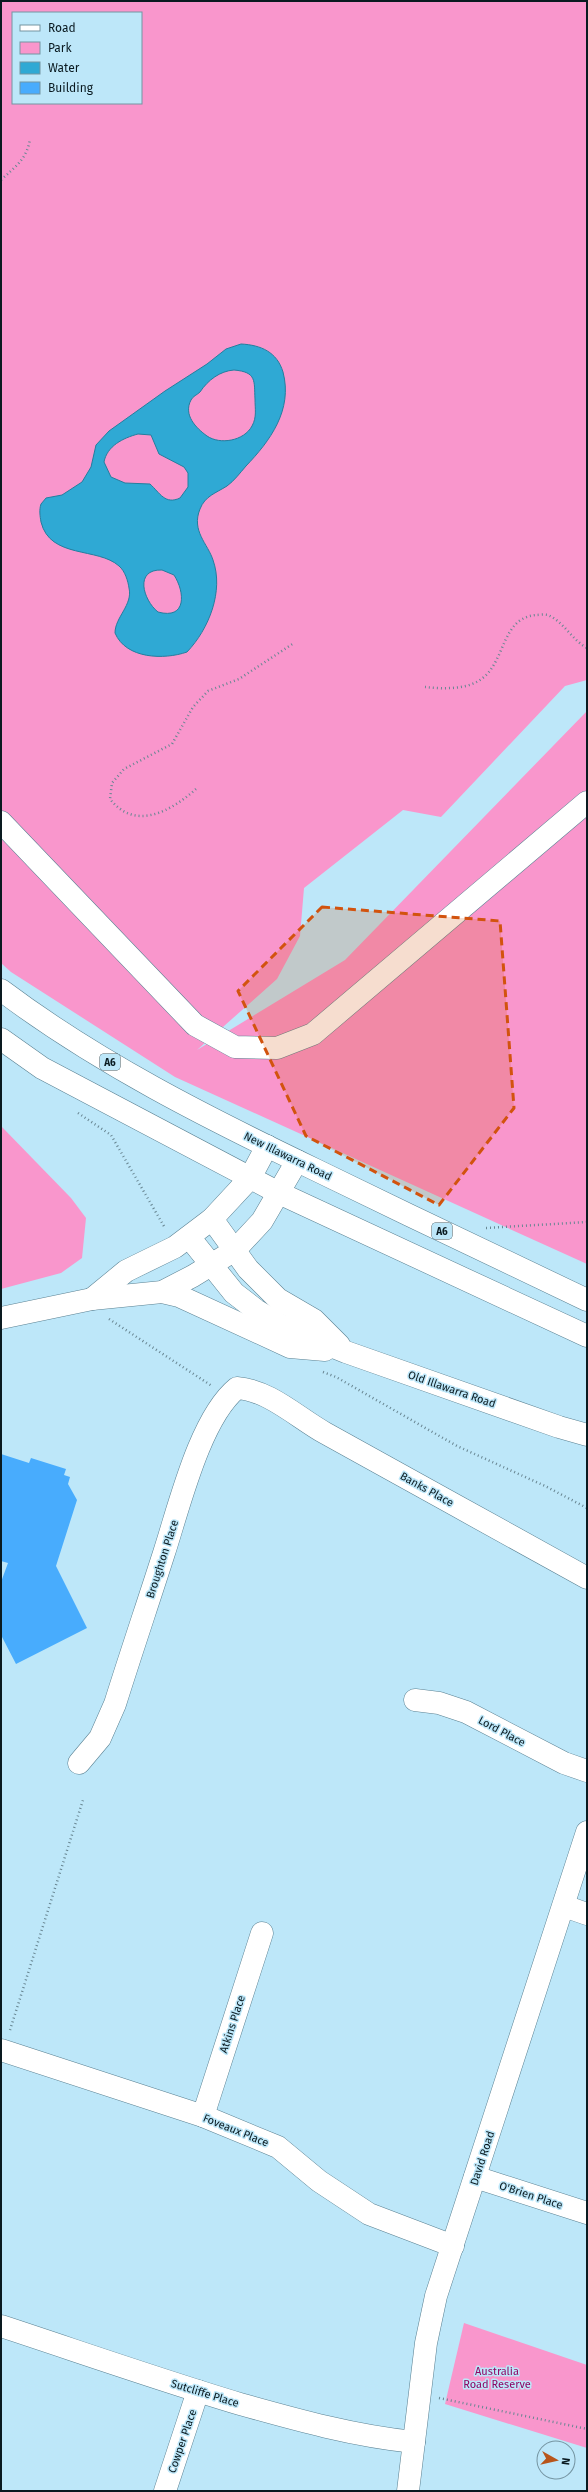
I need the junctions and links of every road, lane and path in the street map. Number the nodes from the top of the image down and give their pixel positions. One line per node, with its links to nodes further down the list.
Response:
1 (30, 139): 2 (path)
2 (1, 180)
3 (294, 643): 6 (path)
4 (587, 648): 5 (path)
5 (425, 687)
6 (196, 789)
7 (587, 802): 8 (main road)
8 (1, 822)
9 (1, 990): 12 (main road, New Illawarra Road / A6)
10 (1, 1038): 14 (main road)
11 (76, 1111): 19 (path)
12 (267, 1146): 13 (main road, New Illawarra Road / A6); 14 (main road, Old Illawarra Road)
13 (297, 1161): 15 (main road, Old Illawarra Road); 24 (main road, New Illawarra Road / A6)
14 (250, 1178): 15 (main road); 16 (main road, Old Illawarra Road)
15 (279, 1193): 21 (main road, Old Illawarra Road); 27 (main road)
16 (212, 1219): 20 (main road, Old Illawarra Road); 21 (main road, Old Illawarra Road)
17 (587, 1222): 18 (path)
18 (480, 1228)
19 (167, 1232)
20 (189, 1237): 22 (main road, Old Illawarra Road); 25 (main road, Old Illawarra Road)
21 (235, 1250): 22 (main road, Old Illawarra Road); 28 (main road, Old Illawarra Road)
22 (211, 1265): 23 (main road, Old Illawarra Road); 28 (main road, Old Illawarra Road)
23 (162, 1292): 25 (main road, Old Illawarra Road); 28 (main road, Old Illawarra Road)
24 (587, 1300)
25 (97, 1307): 26 (main road, Old Illawarra Road); 30 (path)
26 (1, 1318)
27 (587, 1336)
28 (346, 1352): 31 (main road, Old Illawarra Road)
29 (322, 1371): 34 (path)
30 (228, 1396): 35 (main road, Banks Place); 37 (main road, Broughton Place)
31 (559, 1427): 32 (main road, Old Illawarra Road); 33 (main road, Old Illawarra Road)
32 (587, 1435)
33 (587, 1447)
34 (587, 1508)
35 (587, 1578)
36 (415, 1700): 38 (main road, Lord Place)
37 (79, 1763)
38 (587, 1771)
39 (84, 1800): 44 (path)
40 (587, 1832): 41 (main road, David Road)
41 (564, 1906): 42 (main road); 46 (main road, David Road)
42 (587, 1914)
43 (262, 1933): 45 (main road, Atkins Place)
44 (5, 2041): 45 (main road, Foveaux Place)
45 (203, 2116): 48 (main road, Foveaux Place)
46 (475, 2177): 47 (main road, O'Brien Place); 48 (main road, David Road)
47 (587, 2213)
48 (453, 2246): 51 (main road, David Road)
49 (1, 2326): 50 (main road, Sutcliffe Place)
50 (198, 2391): 53 (main road, Sutcliffe Place); 54 (main road, Cowper Place)
51 (419, 2396): 52 (path); 53 (main road, David Road)
52 (587, 2429)
53 (414, 2442): 55 (main road, David Road)
54 (165, 2491)
55 (408, 2491)

